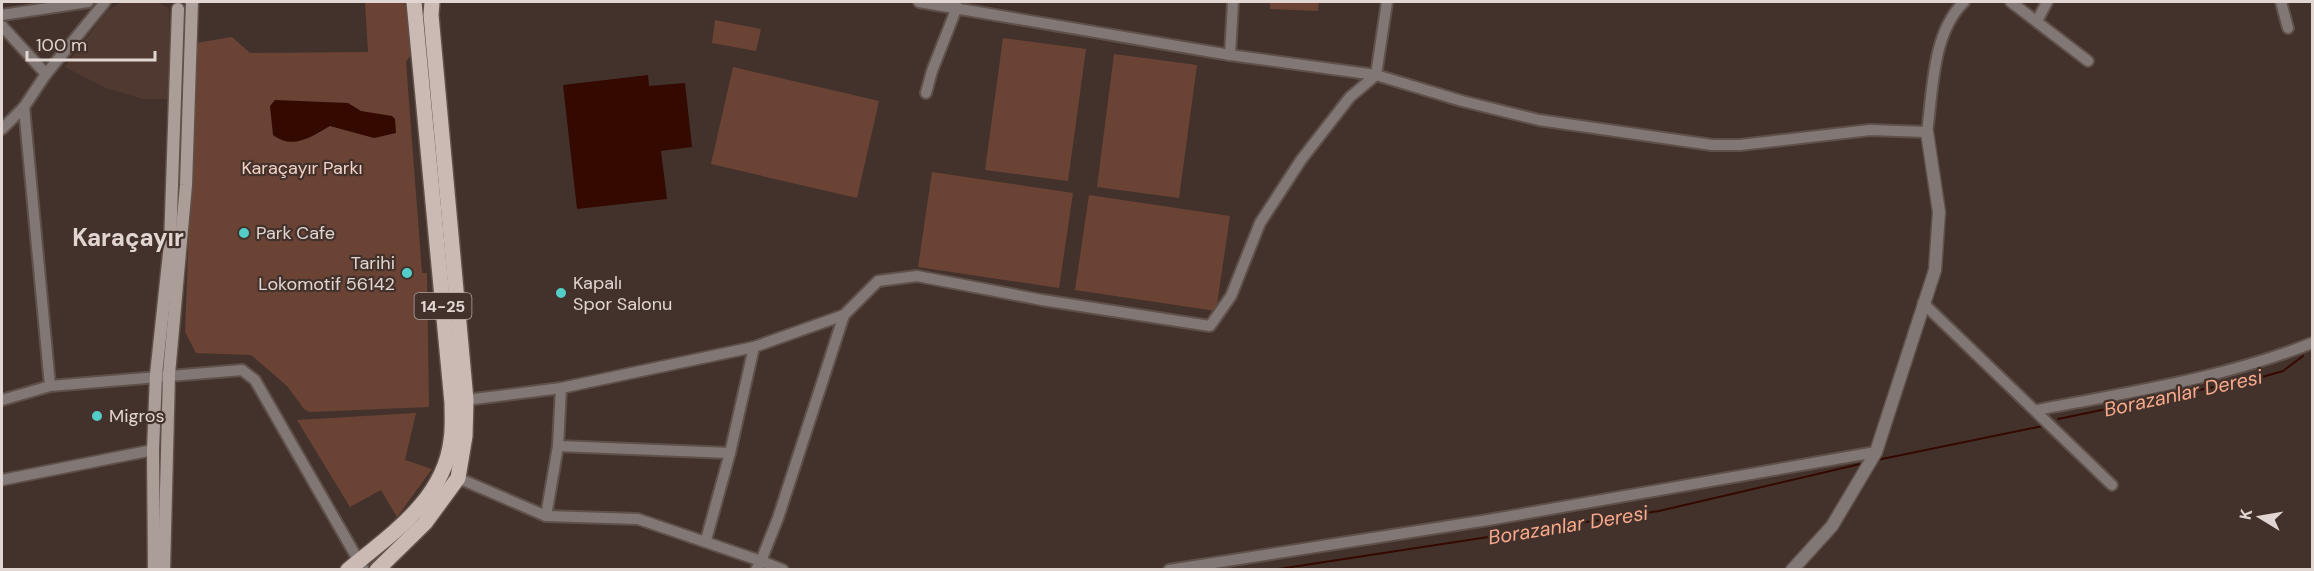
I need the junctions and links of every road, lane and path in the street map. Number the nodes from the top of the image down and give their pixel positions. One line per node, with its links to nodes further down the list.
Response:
1 (88, 2): 16 (street)
2 (105, 2): 22 (street)
3 (192, 2): 32 (main road)
4 (414, 2): 48 (main road, 14-25)
5 (432, 2): 36 (main road, 14-25)
6 (919, 2): 13 (street)
7 (1233, 2): 20 (street)
8 (1386, 2): 23 (street)
9 (1964, 2): 27 (street)
10 (2011, 2): 17 (street)
11 (2047, 2): 17 (street)
12 (2281, 2): 19 (street)
13 (943, 3): 15 (street)
14 (175, 4): 32 (main road)
15 (957, 7): 20 (street); 24 (street)
16 (2, 15)
17 (2037, 21): 21 (street)
18 (2, 26): 22 (street)
19 (2288, 28)
20 (1230, 55): 23 (street)
21 (2088, 62)
22 (46, 74): 25 (street)
23 (1376, 75): 27 (street); 29 (street)
24 (926, 93)
25 (24, 107): 26 (street); 33 (street)
26 (2, 129)
27 (1927, 132): 28 (street)
28 (1923, 303): 37 (street); 40 (street)
29 (843, 315): 31 (street); 47 (street)
30 (2313, 343): 37 (street)
31 (754, 347): 34 (street); 41 (street)
32 (162, 375): 33 (street); 39 (main road); 48 (street); 50 (main road)
33 (50, 386): 35 (street)
34 (561, 388): 36 (street); 38 (street)
35 (2, 400)
36 (466, 400): 42 (main road, 14-25)
37 (2037, 410): 44 (street)
38 (558, 446): 41 (street); 45 (street)
39 (153, 450): 43 (street); 49 (main road)
40 (1876, 452): 53 (street); 54 (street)
41 (730, 453): 46 (street)
42 (459, 478): 45 (street); 51 (main road, 14-25)
43 (2, 480)
44 (2112, 485)
45 (546, 516): 46 (street)
46 (706, 540): 47 (street)
47 (759, 565): 52 (street)
48 (357, 567)
49 (154, 570)
50 (164, 570)
51 (377, 570)
52 (783, 570)
53 (1169, 570)
54 (1792, 570)

